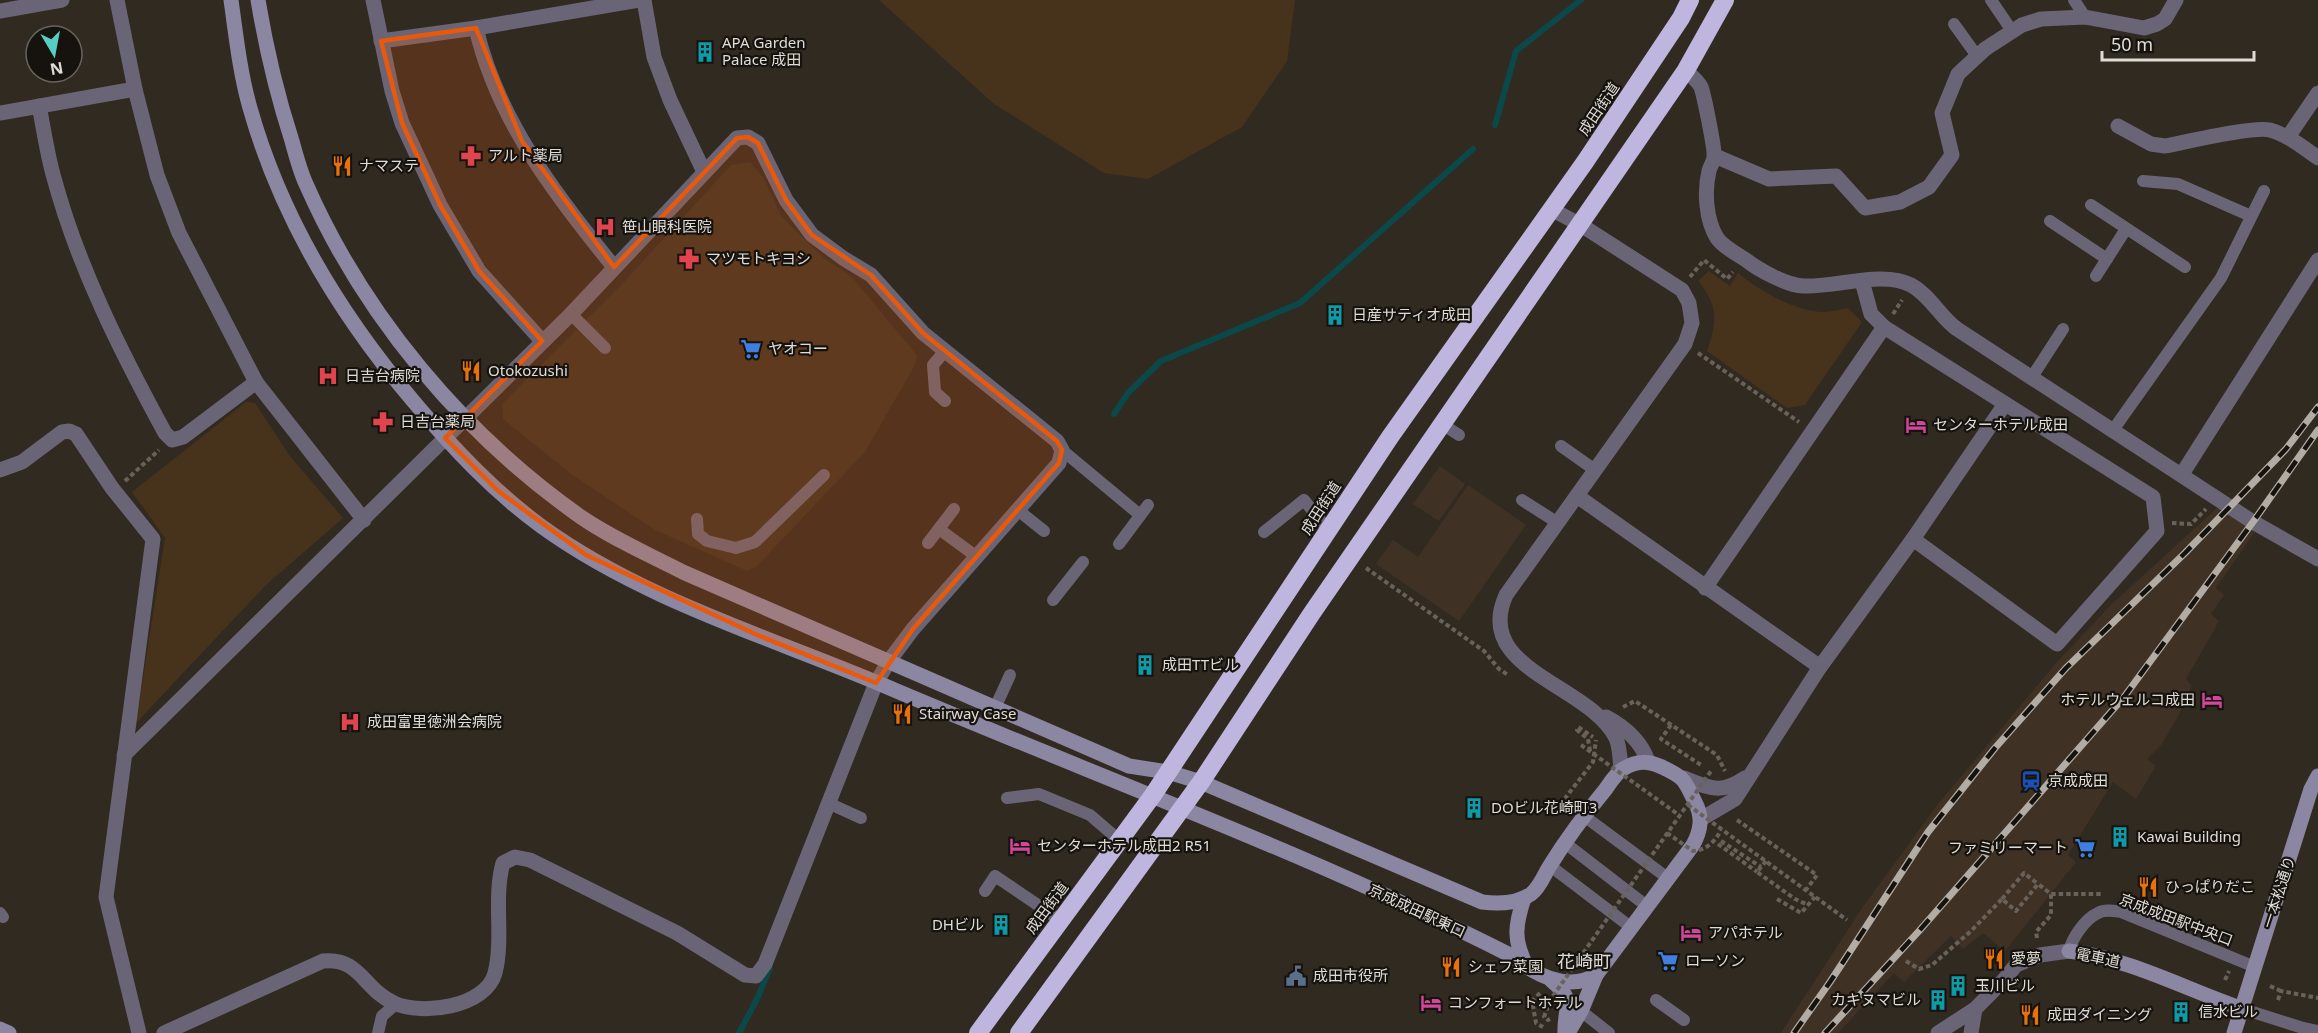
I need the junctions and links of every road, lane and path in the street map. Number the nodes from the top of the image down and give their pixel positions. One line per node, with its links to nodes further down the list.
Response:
1 (62, 0): 12 (street)
2 (117, 0): 21 (street)
3 (231, 0): 63 (street, 京成成田駅東口)
4 (258, 0): 58 (street, 京成成田駅東口)
5 (373, 0): 18 (street)
6 (641, 0): 16 (street); 29 (street)
7 (1690, 0): 13 (highway, 成田街道)
8 (1725, 0): 20 (highway)
9 (1991, 0): 17 (lane)
10 (2074, 0): 14 (lane)
11 (2176, 0): 14 (street)
12 (5, 7)
13 (1679, 9): 33 (highway, 成田街道)
14 (2085, 17): 17 (street)
15 (1954, 24): 19 (lane)
16 (476, 28): 18 (street); 41 (street)
17 (2012, 31): 19 (street)
18 (381, 41): 50 (street)
19 (1977, 56): 27 (street)
20 (1686, 70): 27 (street); 36 (highway)
21 (135, 89): 23 (street); 55 (street)
22 (2318, 93): 26 (street)
23 (39, 106): 24 (street); 55 (street)
24 (0, 112)
25 (2118, 126): 26 (street)
26 (2288, 137): 28 (street)
27 (1715, 156): 38 (street)
28 (2318, 158)
29 (704, 172): 41 (street); 53 (street)
30 (2143, 181): 34 (lane)
31 (2264, 191): 34 (lane)
32 (2091, 205): 37 (lane)
33 (1551, 209): 36 (street); 82 (highway, 成田街道)
34 (2251, 216): 60 (lane)
35 (2050, 221): 39 (lane)
36 (1581, 225): 46 (street); 59 (highway)
37 (2127, 229): 39 (lane); 42 (lane)
38 (1734, 252): 44 (street); 46 (path)
39 (2107, 259): 43 (lane)
40 (2318, 260): 69 (street)
41 (614, 267): 47 (street)
42 (2185, 267)
43 (2096, 276)
44 (1862, 281): 45 (street); 48 (street)
45 (1911, 285): 48 (path); 54 (street)
46 (1679, 288): 51 (street)
47 (571, 314): 50 (street); 52 (lane)
48 (1884, 327): 57 (street); 61 (street)
49 (2063, 329): 54 (lane)
50 (542, 341): 58 (street)
51 (1685, 344): 61 (path); 68 (street)
52 (605, 348)
53 (944, 351): 56 (lane); 65 (street)
54 (2032, 377): 60 (street)
55 (256, 382): 78 (street)
56 (945, 401)
57 (2005, 404): 79 (street); 85 (street)
58 (465, 419): 63 (street); 94 (street, 京成成田駅東口)
59 (1442, 424): 62 (lane); 89 (highway)
60 (2113, 430): 69 (street)
61 (1812, 431): 92 (street)
62 (1459, 435)
63 (445, 438): 78 (street); 98 (street, 京成成田駅東口)
64 (1561, 446): 68 (lane)
65 (1062, 450): 76 (street); 87 (lane)
66 (152, 456): 71 (path)
67 (0, 470): 106 (street)
68 (1595, 470): 72 (street)
69 (2182, 474): 73 (street)
70 (824, 475): 77 (lane)
71 (123, 482)
72 (1577, 496): 80 (street); 92 (street)
73 (2218, 498): 79 (path); 90 (street)
74 (1522, 501): 80 (lane)
75 (954, 509): 81 (lane)
76 (1018, 511): 83 (lane); 88 (street)
77 (697, 519)
78 (364, 520): 106 (street)
79 (2157, 522): 85 (street)
80 (1558, 523): 101 (street)
81 (939, 529): 86 (lane); 88 (lane)
82 (1328, 530): 84 (lane); 109 (highway, 成田街道)
83 (1044, 531)
84 (1264, 532)
85 (1913, 539): 95 (street)
86 (928, 543)
87 (1119, 544)
88 (977, 557): 94 (street)
89 (1352, 558): 97 (path); 114 (highway)
90 (2318, 559)
91 (1083, 562): 93 (lane)
92 (1705, 588): 95 (street)
93 (1053, 600)
94 (889, 661): 98 (street); 99 (street, 京成成田駅東口)
95 (1820, 668): 110 (street)
96 (1010, 675): 99 (lane)
97 (1517, 681)
98 (876, 683): 115 (street, 京成成田駅東口); 118 (street)
99 (995, 708): 109 (street, 京成成田駅東口)
100 (1616, 711): 102 (path)
101 (1587, 717): 107 (street); 108 (street); 117 (path)
102 (1671, 725): 111 (path); 119 (path, bridge)
103 (1587, 734): 105 (path)
104 (1581, 745): 105 (path, bridge)
105 (1590, 751): 121 (path, bridge)
106 (124, 755): 171 (street)
107 (1648, 761): 108 (street); 113 (street)
108 (1621, 770): 122 (street)
109 (1168, 772): 114 (street, 京成成田駅東口); 115 (highway, 成田街道)
110 (1752, 772): 113 (street); 124 (street)
111 (1727, 774)
112 (2318, 776): 150 (street, 一本松通り)
113 (1684, 778): 124 (street)
114 (1201, 782): 120 (highway); 139 (street, 京成成田駅東口)
115 (1153, 795): 120 (street, 京成成田駅東口); 128 (highway, 成田街道)
116 (1006, 798): 128 (lane)
117 (1578, 798)
118 (828, 803): 123 (lane); 161 (street)
119 (1688, 805): 121 (path, bridge); 126 (path, bridge)
120 (1182, 807): 151 (street, 京成成田駅東口); 175 (highway)
121 (1679, 815): 127 (path, bridge)
122 (1584, 816): 129 (street); 134 (lane)
123 (861, 818)
124 (1701, 819): 134 (street)
125 (1737, 820): 136 (path)
126 (1721, 830): 127 (path, bridge); 130 (path, bridge)
127 (1667, 833): 157 (path, bridge)
128 (1119, 840): 144 (highway, 成田街道)
129 (1565, 843): 131 (street); 143 (lane)
130 (1766, 861): 132 (path, bridge); 136 (path, bridge)
131 (1549, 865): 139 (street); 146 (lane)
132 (1761, 867): 133 (path); 133 (path)
133 (1757, 872): 142 (path)
134 (1669, 879): 143 (street)
135 (2038, 884): 141 (path); 141 (path); 147 (path)
136 (1806, 890): 138 (path, bridge)
137 (985, 891): 144 (lane)
138 (1815, 897): 142 (path); 145 (path, bridge)
139 (1524, 898): 151 (street)
140 (1777, 899): 142 (path)
141 (2002, 899): 149 (path)
142 (1808, 905)
143 (1648, 907): 146 (street)
144 (1060, 920): 174 (highway, 成田街道)
145 (1846, 920)
146 (1632, 928): 152 (street)
147 (2036, 932)
148 (2069, 951): 150 (lane, 京成成田駅中央口); 162 (street, 電車道); 163 (street, 電車道)
149 (1906, 961)
150 (2255, 967): 163 (street, 一本松通り)
151 (1528, 970): 153 (street, 京成成田駅東口)
152 (1596, 975): 153 (street, 京成成田駅東口); 164 (street)
153 (1548, 977): 176 (street)
154 (2270, 986): 155 (path)
155 (2281, 991): 158 (path); 160 (path)
156 (1539, 993): 166 (path)
157 (1553, 996)
158 (2318, 998)
159 (1656, 1000): 165 (lane)
160 (2278, 1000)
161 (396, 1004): 172 (street); 173 (lane)
162 (1975, 1009): 178 (street, 電車道); 179 (street)
163 (2243, 1009): 168 (lane); 180 (street, 一本松通り)
164 (1581, 1011): 176 (street); 177 (lane)
165 (1684, 1020)
166 (1543, 1027)
167 (0, 1029): 170 (street)
168 (2301, 1031): 169 (lane)
169 (2318, 1031)
170 (9, 1033)
171 (139, 1033)
172 (164, 1033)
173 (378, 1033)
174 (978, 1033)
175 (1019, 1033)
176 (1567, 1033)
177 (1609, 1033)
178 (1938, 1033)
179 (1971, 1033)
180 (2234, 1033)

